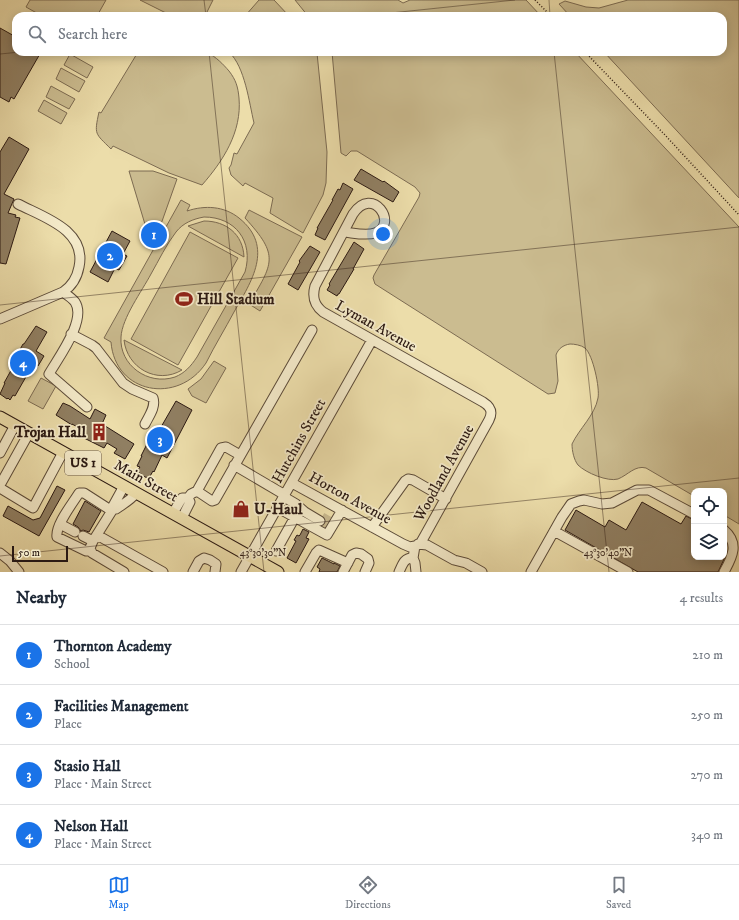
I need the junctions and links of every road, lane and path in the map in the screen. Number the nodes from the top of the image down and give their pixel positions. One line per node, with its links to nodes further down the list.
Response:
1 (535, 0): 2 (path)
2 (547, 12)
3 (589, 56): 5 (path)
4 (18, 204): 7 (street)
5 (739, 215)
6 (344, 232): 6 (street, Lyman Avenue); 11 (street, Lyman Avenue)
7 (63, 292): 8 (street); 10 (street)
8 (0, 319)
9 (312, 330): 20 (street)
10 (72, 334): 12 (street); 15 (street)
11 (372, 340): 13 (street, Lyman Avenue); 23 (street, Hutchins Street)
12 (87, 408)
13 (491, 410): 30 (street, Woodland Avenue)
14 (1, 419): 16 (main road, Main Street / US 1)
15 (145, 424)
16 (15, 425): 17 (main road, Main Street / US 1); 19 (street)
17 (29, 433): 18 (main road, Main Street / US 1); 21 (street)
18 (63, 452): 25 (main road, Main Street / US 1); 26 (street)
19 (0, 454): 21 (street)
20 (240, 455): 22 (street); 27 (street)
21 (13, 462): 24 (street)
22 (234, 466): 27 (street); 29 (street)
23 (292, 483): 29 (street, Hutchins Street); 34 (street, Horton Avenue)
24 (0, 485)
25 (124, 486): 28 (main road, Main Street / US 1); 32 (street)
26 (0, 488)
27 (197, 491): 36 (street)
28 (136, 493): 32 (street); 36 (main road, Main Street / US 1)
29 (285, 496): 31 (street, Hutchins Street); 33 (street)
30 (446, 499): 40 (street); 44 (street, Woodland Avenue)
31 (278, 508): 37 (street); 48 (street, Hutchins Street)
32 (113, 510): 38 (street); 43 (street)
33 (302, 510): 37 (street); 39 (street)
34 (342, 510): 39 (street); 40 (street, Horton Avenue)
35 (691, 512): 41 (street)
36 (178, 516): 48 (main road, Main Street / US 1)
37 (295, 517): 39 (street); 46 (street)
38 (60, 524): 43 (street); 45 (street)
39 (326, 524)
40 (372, 527): 44 (street, Horton Avenue)
41 (554, 531): 64 (street); 65 (street)
42 (727, 532): 66 (street)
43 (95, 538): 45 (street); 53 (street)
44 (417, 545): 49 (street); 63 (street, Horton Avenue)
45 (90, 551): 52 (street)
46 (276, 551)
47 (0, 553): 51 (street)
48 (250, 556): 56 (street, Hutchins Street); 57 (main road, Main Street / US 1)
49 (413, 558): 61 (street); 62 (street)
50 (348, 562): 58 (street); 59 (street); 60 (street)
51 (19, 572)
52 (124, 572)
53 (163, 572)
54 (193, 572): 55 (street)
55 (215, 572)
56 (241, 572)
57 (278, 572)
58 (306, 572)
59 (343, 572)
60 (365, 572)
61 (399, 572)
62 (416, 572)
63 (482, 572)
64 (531, 572)
65 (628, 572)
66 (724, 572)

